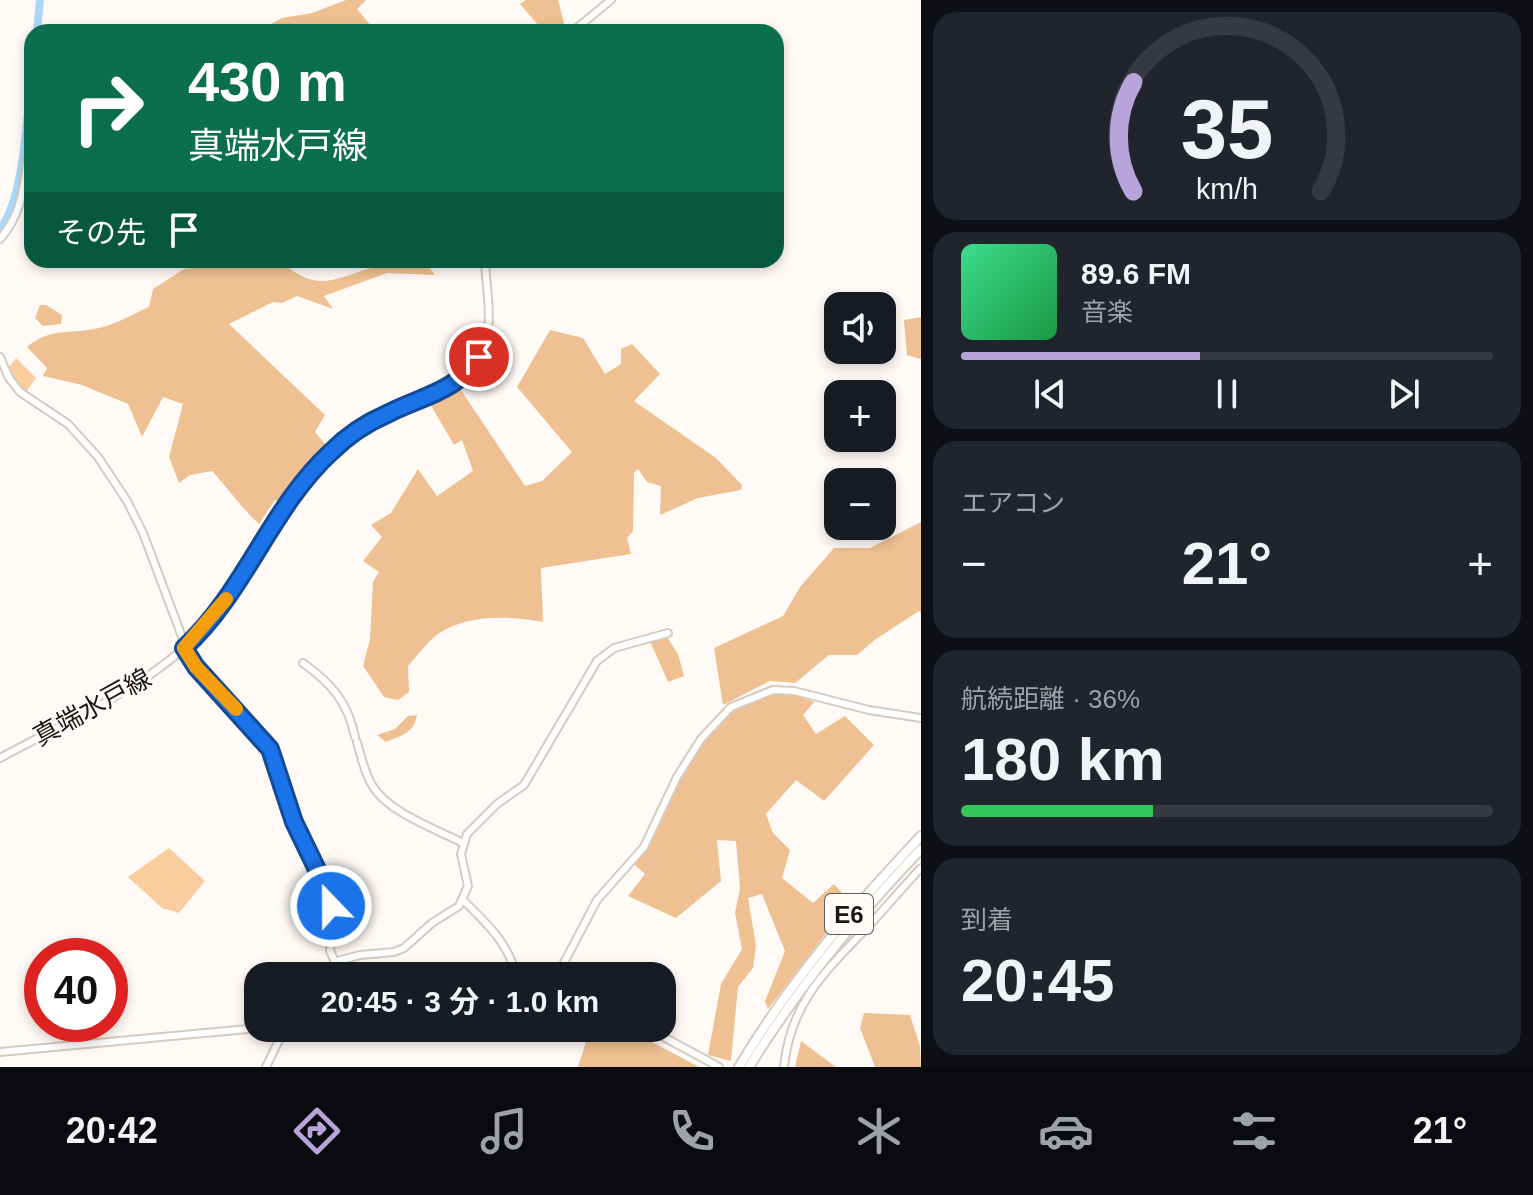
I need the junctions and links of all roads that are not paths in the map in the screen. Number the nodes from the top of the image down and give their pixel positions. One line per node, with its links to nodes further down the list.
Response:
1 (611, 0): 2 (street)
2 (582, 24)
3 (24, 183): 4 (street)
4 (0, 239)
5 (485, 268): 8 (street, 真端水戸線)
6 (0, 357): 8 (street)
7 (668, 633): 13 (street)
8 (184, 648): 11 (street, 真端水戸線); 17 (street)
9 (303, 663): 13 (street)
10 (921, 718): 19 (street)
11 (0, 758)
12 (921, 836): 20 (highway, E6)
13 (463, 843): 16 (street)
14 (921, 849): 20 (highway, E6)
15 (921, 868): 29 (street)
16 (463, 900): 17 (street); 18 (street)
17 (334, 962)
18 (513, 962)
19 (564, 962)
20 (787, 1000): 27 (highway, E6); 28 (highway, E6)
21 (244, 1029): 24 (street)
22 (278, 1042): 25 (street)
23 (673, 1042): 26 (street)
24 (0, 1052)
25 (266, 1067)
26 (719, 1067)
27 (739, 1067)
28 (749, 1067)
29 (784, 1067)

